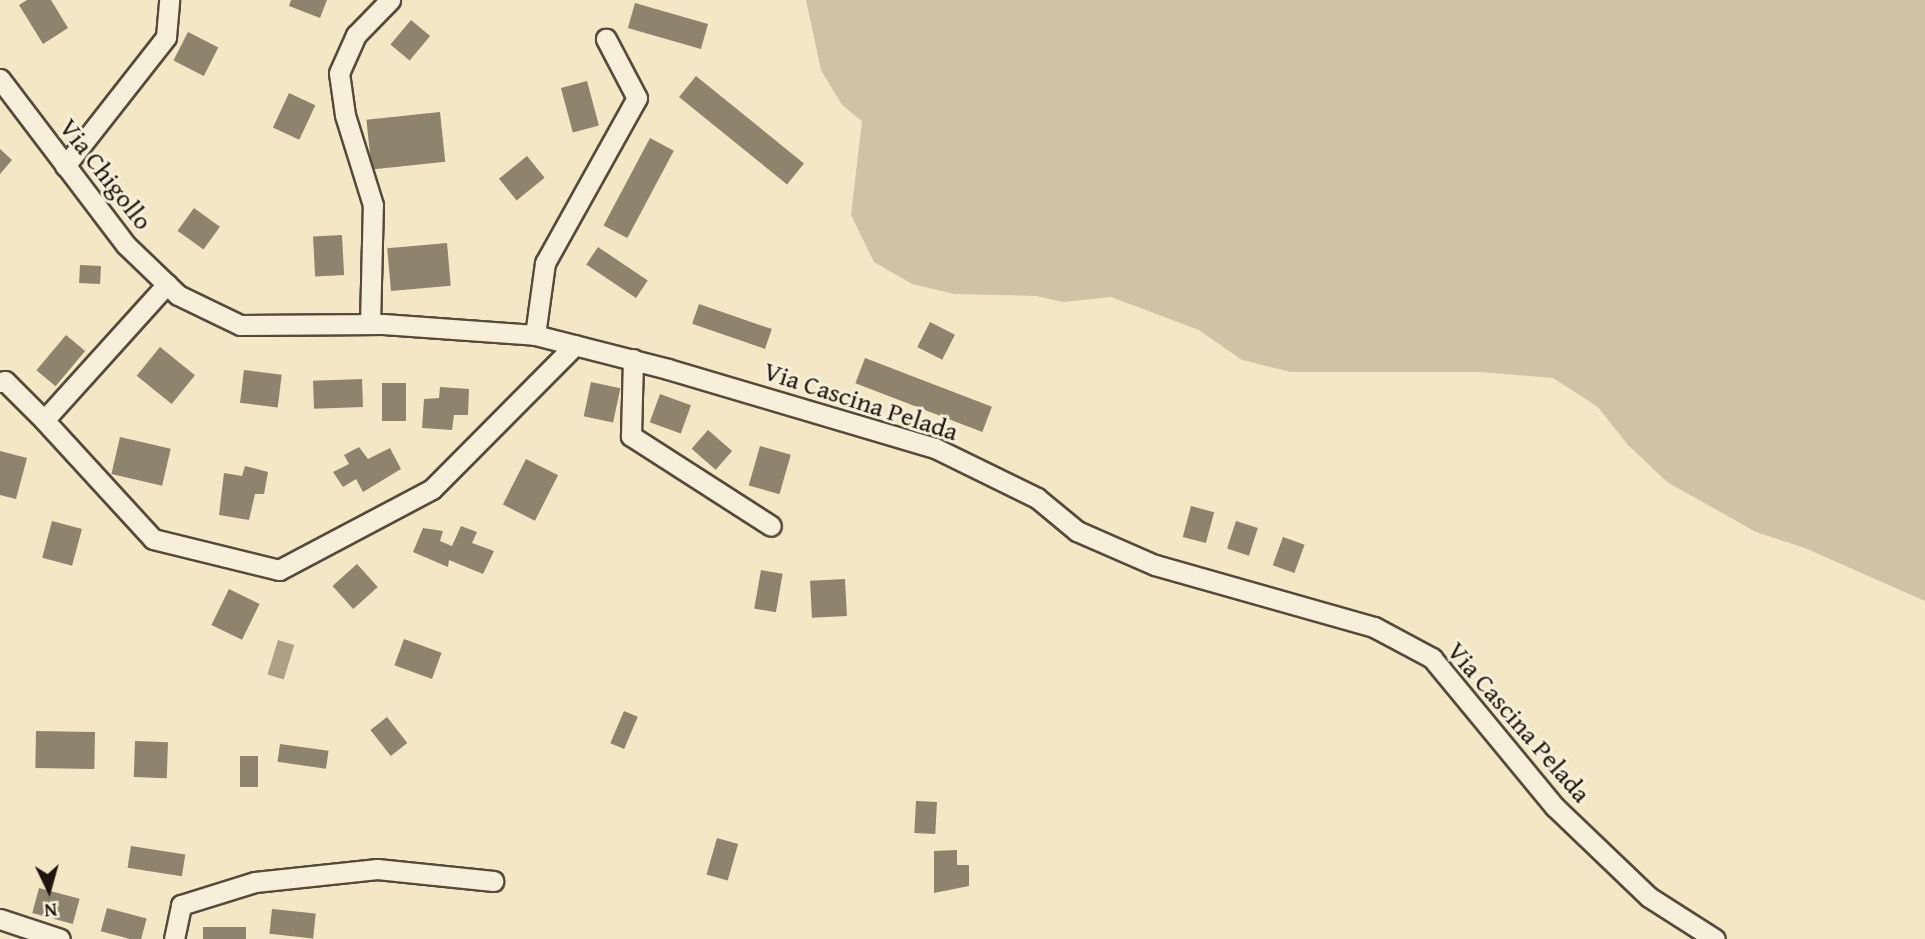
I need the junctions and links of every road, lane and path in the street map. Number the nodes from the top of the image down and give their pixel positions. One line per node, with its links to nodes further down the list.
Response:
1 (169, 0): 5 (street)
2 (390, 0): 7 (street)
3 (606, 39): 8 (street)
4 (0, 79): 5 (street, Via Chigollo)
5 (65, 166): 6 (street, Via Chigollo)
6 (172, 290): 7 (street, Via Cascina Pelada); 12 (street)
7 (370, 324): 8 (street, Via Cascina Pelada)
8 (535, 335): 9 (street, Via Cascina Pelada)
9 (575, 345): 10 (street, Via Cascina Pelada); 12 (street)
10 (633, 359): 13 (street); 18 (street, Via Cascina Pelada)
11 (0, 382): 12 (street)
12 (44, 420)
13 (771, 526)
14 (493, 881): 17 (street)
15 (0, 919): 16 (street)
16 (60, 939)
17 (174, 939)
18 (1715, 939)

